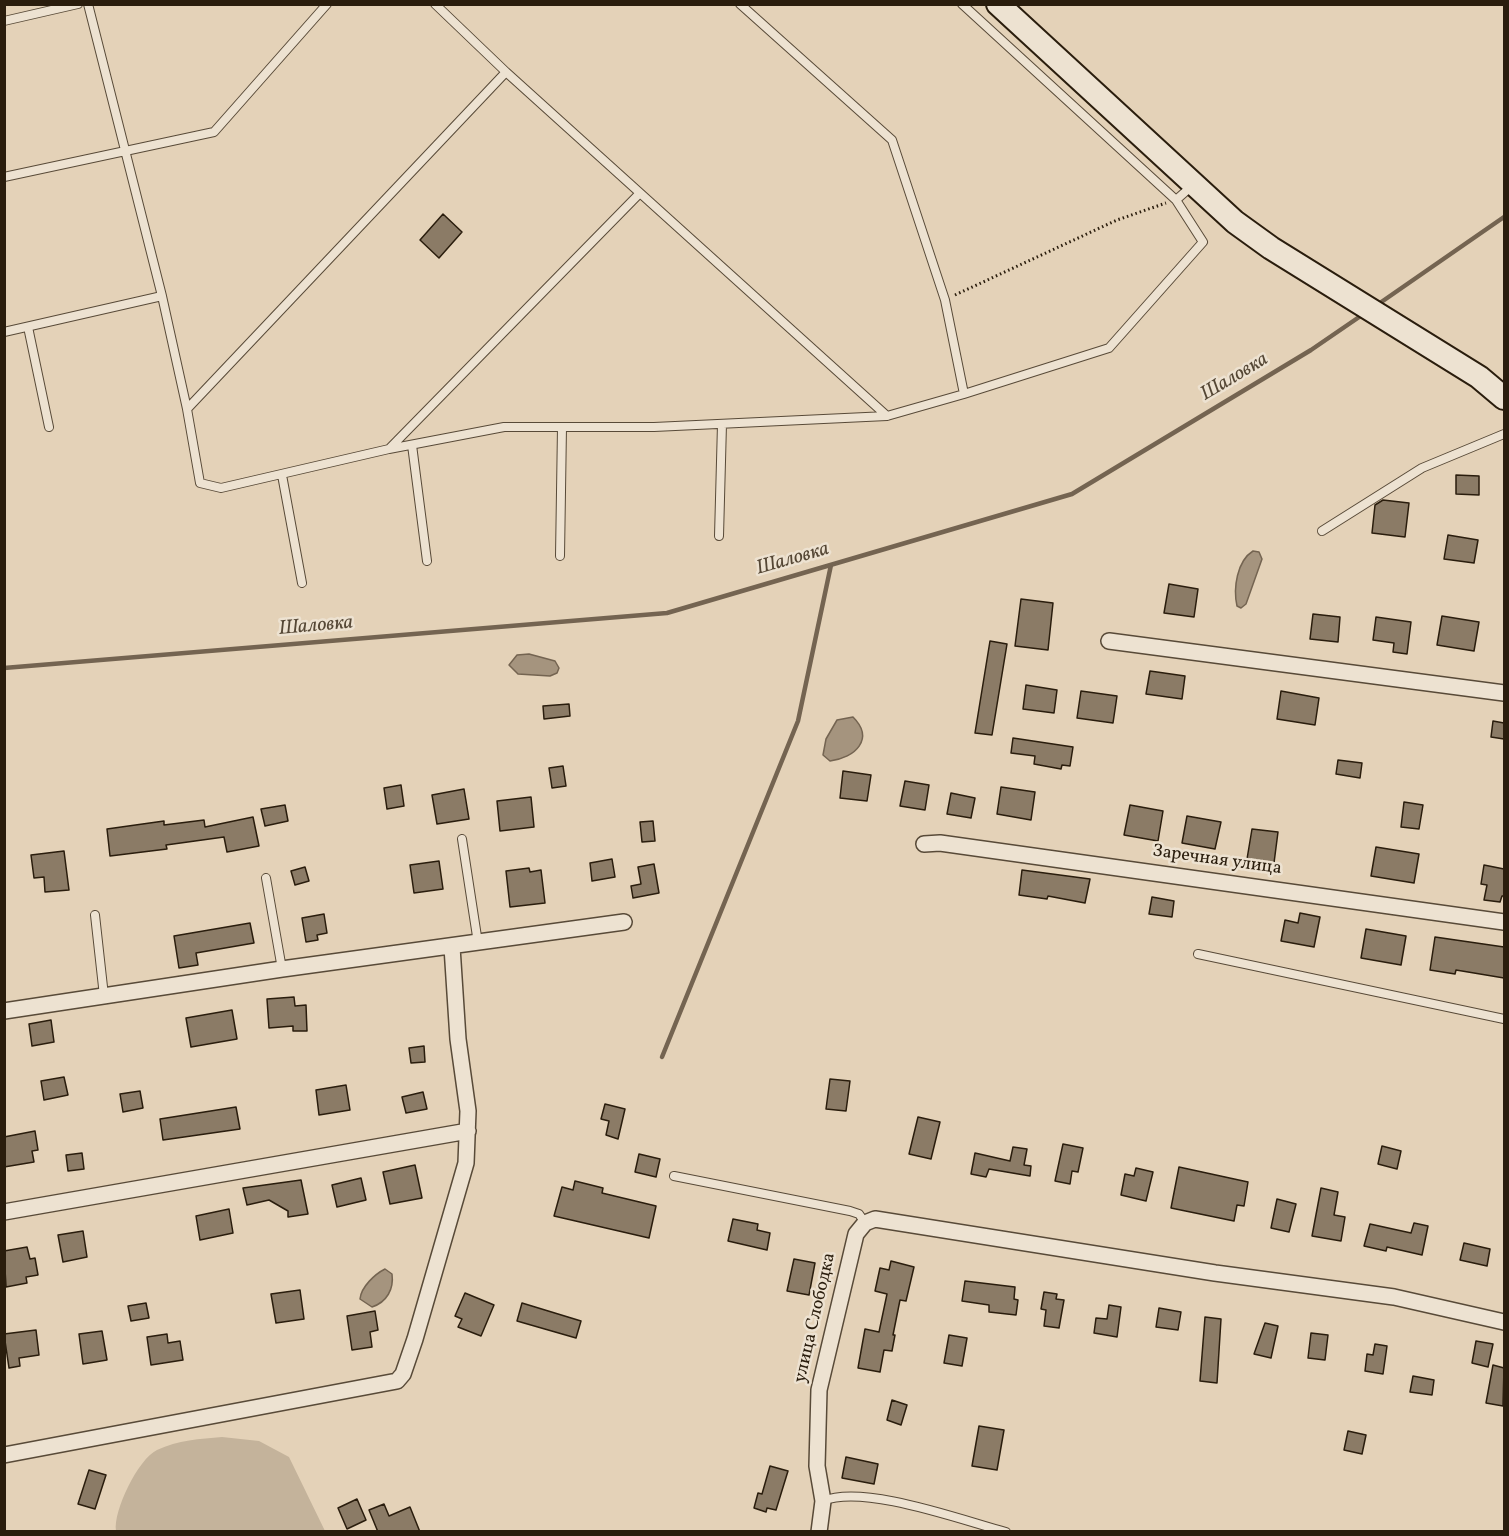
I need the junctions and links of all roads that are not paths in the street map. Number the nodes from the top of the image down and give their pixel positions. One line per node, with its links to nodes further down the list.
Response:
1 (78, 4): 8 (lane)
2 (88, 4): 10 (lane)
3 (327, 4): 10 (lane)
4 (435, 4): 9 (lane)
5 (740, 4): 18 (lane)
6 (962, 4): 14 (lane)
7 (998, 4): 12 (street)
8 (4, 21)
9 (506, 72): 13 (lane); 20 (lane)
10 (125, 150): 11 (lane); 15 (lane)
11 (4, 177)
12 (1193, 185): 14 (lane); 19 (street)
13 (640, 193): 21 (lane); 27 (lane)
14 (1176, 200): 18 (lane)
15 (162, 296): 16 (lane); 20 (lane)
16 (28, 327): 17 (lane); 23 (lane)
17 (4, 332)
18 (964, 394): 21 (lane)
19 (1504, 396)
20 (188, 409): 28 (lane)
21 (887, 416): 22 (lane)
22 (722, 424): 24 (lane); 30 (lane)
23 (49, 427)
24 (562, 427): 26 (lane); 31 (lane)
25 (1504, 434): 29 (lane)
26 (412, 445): 27 (lane); 32 (lane)
27 (389, 449): 28 (lane)
28 (282, 475): 33 (lane)
29 (1322, 531)
30 (719, 536)
31 (560, 556)
32 (427, 561)
33 (302, 583)
34 (1110, 641): 35 (street)
35 (1504, 693)
36 (462, 839): 42 (lane)
37 (924, 844): 41 (street, Заречная улица)
38 (266, 878): 45 (lane)
39 (95, 915): 46 (lane)
40 (624, 922): 42 (street)
41 (1504, 922)
42 (478, 943): 43 (street)
43 (452, 947): 45 (street); 49 (street)
44 (1198, 954): 48 (lane)
45 (282, 969): 46 (street)
46 (104, 996): 47 (street)
47 (4, 1011)
48 (1504, 1019)
49 (468, 1131): 51 (street); 54 (street)
50 (674, 1176): 52 (lane)
51 (4, 1212)
52 (865, 1223): 53 (street); 55 (street, улица Слободка)
53 (1504, 1322)
54 (4, 1455)
55 (823, 1501): 56 (street, улица Слободка); 57 (lane)
56 (819, 1532)
57 (1006, 1532)

